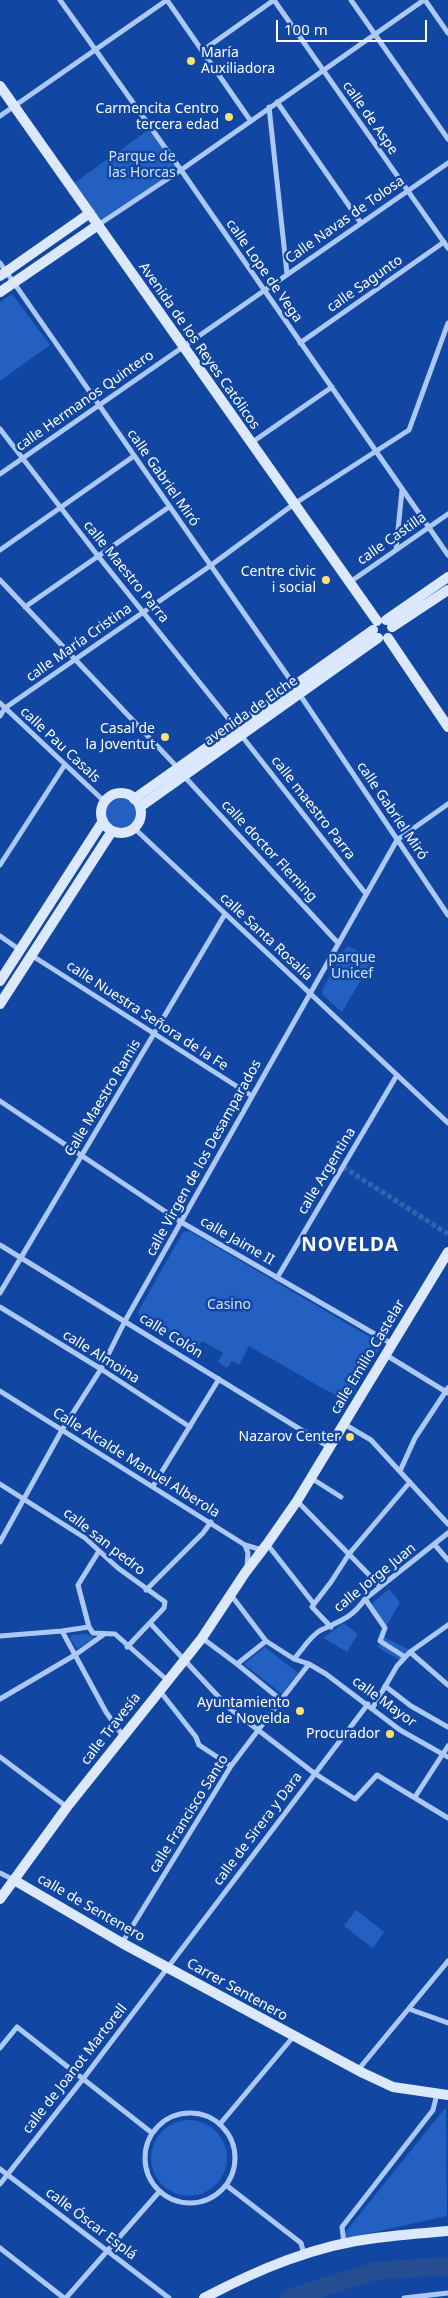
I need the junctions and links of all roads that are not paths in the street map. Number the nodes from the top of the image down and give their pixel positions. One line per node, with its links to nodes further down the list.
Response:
1 (60, 0): 8 (street, calle Lope de Vega)
2 (167, 0): 8 (street); 9 (street)
3 (274, 0): 9 (street); 10 (street, calle de Aspe)
4 (351, 0): 7 (street)
5 (424, 0): 6 (street); 7 (street)
6 (448, 33)
7 (375, 34): 10 (street); 17 (street)
8 (95, 50): 13 (street); 19 (street, calle Lope de Vega)
9 (202, 51): 16 (street)
10 (323, 70): 12 (street); 20 (street, calle de Aspe)
11 (0, 86): 13 (street, Avenida de los Reyes Católicos)
12 (277, 102): 14 (street); 22 (street)
13 (14, 106): 15 (street); 21 (street, Avenida de los Reyes Católicos)
14 (269, 107): 16 (street); 28 (street)
15 (0, 116)
16 (250, 120): 19 (street)
17 (448, 139)
18 (448, 163): 20 (street, Calle Navas de Tolosa)
19 (181, 170): 23 (street); 30 (street, calle Lope de Vega)
20 (406, 191): 22 (street, Calle Navas de Tolosa); 24 (street, calle de Aspe)
21 (90, 214): 23 (street, Avenida de los Reyes Católicos); 27 (street)
22 (361, 223): 28 (street, Calle Navas de Tolosa)
23 (98, 225): 29 (street); 34 (street, Avenida de los Reyes Católicos)
24 (444, 242): 25 (street, calle de Aspe); 33 (street, calle Sagunto)
25 (448, 248)
26 (0, 263): 27 (street, calle Gabriel Miró)
27 (3, 274): 29 (street, calle Gabriel Miró)
28 (287, 274): 30 (street, Calle Navas de Tolosa)
29 (14, 282): 31 (street); 36 (street, calle Gabriel Miró)
30 (263, 290): 33 (street, calle Lope de Vega); 34 (street, Calle Navas de Tolosa)
31 (0, 292)
32 (448, 324): 39 (street, calle María Cristina)
33 (300, 343): 35 (street, calle Lope de Vega)
34 (182, 347): 36 (street, calle Hermanos Quintero); 38 (street, Avenida de los Reyes Católicos)
35 (332, 387): 38 (street); 39 (street, calle Lope de Vega)
36 (99, 405): 40 (street, calle Gabriel Miró); 41 (street, calle Hermanos Quintero)
37 (0, 429): 41 (street, calle Maestro Parra)
38 (251, 443): 44 (street, Avenida de los Reyes Católicos)
39 (376, 452): 43 (street, calle Lope de Vega); 44 (street, calle María Cristina)
40 (134, 456): 45 (street, calle Gabriel Miró); 46 (street)
41 (23, 459): 42 (street, calle Hermanos Quintero); 46 (street, calle Maestro Parra)
42 (0, 474)
43 (402, 490): 48 (street, calle Lope de Vega); 50 (street)
44 (294, 504): 53 (street, calle María Cristina); 56 (street, Avenida de los Reyes Católicos)
45 (169, 507): 52 (street); 53 (street, calle Gabriel Miró)
46 (60, 508): 49 (street); 52 (street, calle Maestro Parra)
47 (448, 514): 48 (street, calle Castilla)
48 (428, 527): 50 (street, calle Castilla); 51 (street, calle Lope de Vega)
49 (0, 550)
50 (396, 550): 56 (street, calle Castilla)
51 (448, 554)
52 (98, 556): 58 (street); 59 (street, calle Maestro Parra)
53 (210, 566): 59 (street, calle María Cristina); 62 (street, calle Gabriel Miró)
54 (448, 577): 60 (street)
55 (0, 580): 58 (street, calle doctor Fleming)
56 (349, 582): 60 (street, Avenida de los Reyes Católicos)
57 (448, 590): 60 (street)
58 (25, 607): 61 (street, calle doctor Fleming)
59 (144, 612): 61 (street, calle María Cristina); 68 (street, calle Maestro Parra)
60 (382, 629): 62 (street, avenida de Elche); 63 (street, avenida de Elche); 67 (street, Avenida de los Reyes Católicos)
61 (74, 660): 65 (street, calle María Cristina); 70 (street, calle doctor Fleming)
62 (295, 686): 68 (street, avenida de Elche)
63 (300, 695): 68 (street, avenida de Elche); 77 (street, calle Gabriel Miró)
64 (0, 703): 65 (street, calle Pau Casals)
65 (5, 708): 66 (street, calle María Cristina); 69 (street, calle Pau Casals)
66 (0, 716)
67 (448, 727)
68 (239, 732): 70 (street, avenida de Elche); 79 (street, calle maestro Parra)
69 (64, 766): 71 (street, calle Pau Casals); 78 (street)
70 (180, 771): 72 (street, avenida de Elche); 83 (street, calle doctor Fleming)
71 (105, 802): 72 (street); 74 (street)
72 (137, 803): 75 (street)
73 (448, 804): 77 (street, calle Virgen de los Desamparados)
74 (103, 821): 76 (street); 84 (street)
75 (134, 828): 76 (street); 80 (street, calle Santa Rosalía)
76 (112, 831): 85 (street)
77 (397, 840): 79 (street, calle Virgen de los Desamparados); 81 (street, calle Gabriel Miró)
78 (0, 865)
79 (366, 894): 83 (street, calle Virgen de los Desamparados)
80 (225, 914): 87 (street, calle Santa Rosalía); 89 (street, Calle Maestro Ramis)
81 (448, 915)
82 (0, 936): 84 (street)
83 (338, 943): 87 (street, calle Virgen de los Desamparados)
84 (20, 950): 86 (street)
85 (31, 955): 88 (street); 89 (street, calle Nuestra Señora de la Fe)
86 (0, 981)
87 (310, 993): 90 (street, calle Santa Rosalía); 91 (street, calle Virgen de los Desamparados)
88 (0, 1004)
89 (154, 1033): 91 (street, calle Nuestra Señora de la Fe); 94 (street, Calle Maestro Ramis)
90 (397, 1075): 93 (street, calle Santa Rosalía); 99 (street, calle Argentina)
91 (252, 1096): 95 (street, calle Virgen de los Desamparados)
92 (0, 1102): 94 (street, calle Jaime II)
93 (448, 1124)
94 (81, 1156): 95 (street, calle Jaime II); 98 (street, Calle Maestro Ramis)
95 (181, 1222): 99 (street, calle Jaime II); 102 (street, calle Virgen de los Desamparados)
96 (0, 1245): 98 (street, calle Colón)
97 (448, 1252): 103 (street, calle Emilio Castelar)
98 (20, 1257): 100 (street, Calle Maestro Ramis); 102 (street, calle Colón)
99 (277, 1278): 103 (street, calle Jaime II)
100 (0, 1293)
101 (0, 1307): 105 (street, calle Almoina)
102 (125, 1321): 105 (street, calle Virgen de los Desamparados); 106 (street, calle Colón)
103 (392, 1344): 104 (street, calle Emilio Castelar)
104 (386, 1355): 108 (street); 109 (street, calle Emilio Castelar)
105 (101, 1369): 110 (street, calle Almoina); 111 (street, calle Virgen de los Desamparados)
106 (219, 1379): 110 (street); 112 (street, calle Colón)
107 (0, 1391): 111 (street, Calle Alcalde Manuel Alberola)
108 (447, 1391): 113 (street)
109 (344, 1424): 112 (street, calle Emilio Castelar); 113 (street)
110 (190, 1427): 117 (street)
111 (62, 1430): 117 (street, Calle Alcalde Manuel Alberola); 119 (street, calle Virgen de los Desamparados)
112 (329, 1447): 114 (street, calle Emilio Castelar)
113 (400, 1471): 115 (street)
114 (311, 1478): 118 (street); 120 (street, calle Emilio Castelar)
115 (410, 1482): 122 (street); 129 (street)
116 (0, 1484): 119 (street, calle san pedro)
117 (153, 1486): 121 (street, Calle Alcalde Manuel Alberola)
118 (341, 1497)
119 (24, 1499): 124 (street, calle Virgen de los Desamparados); 128 (street, calle san pedro)
120 (297, 1501): 127 (street, calle Emilio Castelar); 129 (street)
121 (211, 1522): 125 (street, Calle Alcalde Manuel Alberola); 133 (street)
122 (448, 1524)
123 (448, 1533): 126 (street, calle Jorge Juan)
124 (0, 1542)
125 (245, 1545): 127 (street, Calle Alcalde Manuel Alberola); 131 (street)
126 (435, 1545): 130 (street); 132 (street, calle Jorge Juan)
127 (265, 1547): 131 (street, calle Emilio Castelar); 136 (street)
128 (99, 1551): 133 (street, calle san pedro); 139 (street)
129 (349, 1554): 132 (street); 136 (street)
130 (448, 1560)
131 (245, 1573): 134 (street, calle Travesía)
132 (380, 1586): 135 (street, calle Jorge Juan)
133 (146, 1590): 137 (street, calle san pedro)
134 (231, 1596): 144 (street, calle Travesía); 145 (street)
135 (365, 1599): 140 (street, calle Jorge Juan); 149 (street)
136 (314, 1604): 140 (street)
137 (150, 1623): 146 (street); 150 (street)
138 (447, 1626): 147 (street)
139 (89, 1627): 141 (street); 142 (street)
140 (331, 1627): 151 (street, calle Jorge Juan)
141 (62, 1632): 143 (street); 148 (street)
142 (103, 1635): 146 (street); 148 (street)
143 (0, 1636)
144 (202, 1638): 150 (street, calle Travesía); 152 (street)
145 (266, 1641): 151 (street, calle Mayor); 152 (street)
146 (127, 1647): 154 (street)
147 (410, 1652): 149 (street); 155 (street)
148 (75, 1655): 158 (street); 164 (street)
149 (405, 1657): 156 (street)
150 (184, 1658): 154 (street, calle Travesía); 163 (street)
151 (294, 1658): 153 (street, calle Mayor)
152 (237, 1664): 159 (street)
153 (309, 1664): 159 (street, calle Francisco Santo); 160 (street, calle Mayor)
154 (167, 1680): 157 (street, calle Travesía)
155 (448, 1685)
156 (385, 1686): 161 (street); 162 (street)
157 (159, 1690): 164 (street, calle Travesía); 168 (street)
158 (0, 1699)
159 (281, 1700): 163 (street, calle Francisco Santo)
160 (368, 1704): 161 (street, calle Mayor); 169 (street, calle de Sirera y Dara)
161 (372, 1709): 166 (street, calle Mayor)
162 (448, 1727)
163 (258, 1731): 168 (street, calle Francisco Santo); 169 (street)
164 (123, 1736): 171 (street, calle Travesía)
165 (448, 1746): 166 (street)
166 (446, 1756): 170 (street)
167 (0, 1757): 171 (street)
168 (231, 1766): 176 (street, calle Francisco Santo)
169 (314, 1773): 170 (street); 178 (street, calle de Sirera y Dara)
170 (415, 1797): 172 (street)
171 (67, 1807): 174 (street, calle Travesía)
172 (448, 1818)
173 (0, 1873): 174 (street, calle de Sentenero)
174 (14, 1880): 175 (street, calle Travesía); 176 (street, calle de Sentenero)
175 (0, 1898)
176 (122, 1942): 178 (street, calle de Sentenero)
177 (448, 1961): 179 (street)
178 (168, 1968): 181 (street, Carrer Sentenero); 184 (street, calle de Joanot Martorell)
179 (409, 2009): 180 (street); 183 (street)
180 (448, 2023)
181 (293, 2037): 183 (street, Carrer Sentenero); 187 (street)
182 (0, 2048): 184 (street)
183 (357, 2070): 185 (street, Carrer Sentenero)
184 (83, 2079): 188 (street); 190 (street, calle de Joanot Martorell)
185 (436, 2094): 186 (street, Carrer Sentenero); 195 (street)
186 (448, 2094)
187 (220, 2124): 188 (street); 192 (street)
188 (152, 2134): 193 (street)
189 (0, 2169): 190 (street, calle Óscar Esplá)
190 (7, 2175): 191 (street, calle de Joanot Martorell); 197 (street, calle Óscar Esplá)
191 (0, 2184)
192 (226, 2186): 193 (street); 198 (street)
193 (159, 2192): 197 (street)
194 (448, 2231): 195 (street)
195 (344, 2244): 198 (street)
196 (0, 2248): 200 (street)
197 (108, 2251): 200 (street); 201 (street, calle Óscar Esplá)
198 (304, 2254): 202 (street)
199 (448, 2293): 203 (street)
200 (65, 2298)
201 (169, 2298)
202 (204, 2298)
203 (404, 2298)

